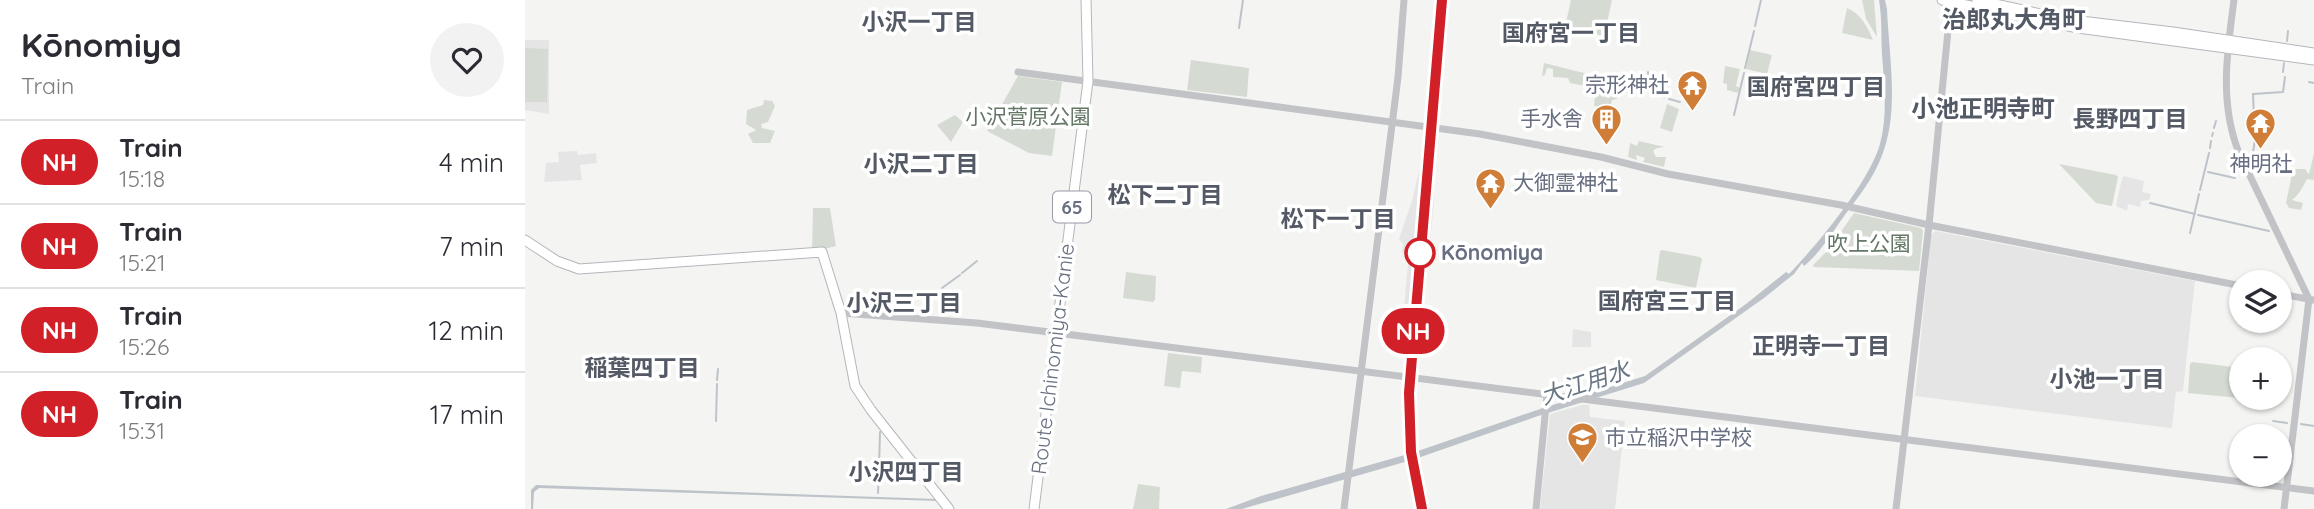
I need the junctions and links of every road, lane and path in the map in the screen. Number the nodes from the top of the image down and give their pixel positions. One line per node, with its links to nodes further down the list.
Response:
1 (1086, 0): 11 (main road, Route Ichinomiya-Kanie / 65)
2 (1404, 0): 12 (street)
3 (1977, 0): 6 (main road)
4 (2234, 0): 6 (street)
5 (1948, 1): 6 (main road); 13 (street)
6 (2229, 44): 8 (main road); 17 (street)
7 (2314, 53): 8 (main road)
8 (2302, 55): 9 (main road)
9 (2314, 60)
10 (1018, 72): 11 (street)
11 (1088, 81): 12 (street); 19 (main road, Route Ichinomiya-Kanie / 65)
12 (1393, 123): 13 (street); 20 (street)
13 (1929, 225): 15 (street); 22 (street)
14 (525, 240): 18 (main road)
15 (2229, 283)
16 (2292, 296): 17 (street)
17 (2311, 300): 23 (street)
18 (841, 313): 19 (street); 27 (main road)
19 (1056, 334): 20 (street); 28 (main road, Route Ichinomiya-Kanie / 65)
20 (1362, 372): 21 (street); 29 (street)
21 (1547, 395): 22 (street); 30 (street)
22 (1904, 440): 24 (street); 31 (street)
23 (2292, 442)
24 (2229, 480)
25 (2286, 487): 26 (street); 32 (street)
26 (2314, 491)
27 (949, 509)
28 (1034, 509)
29 (1345, 509)
30 (1536, 509)
31 (1896, 509)
32 (2284, 509)

